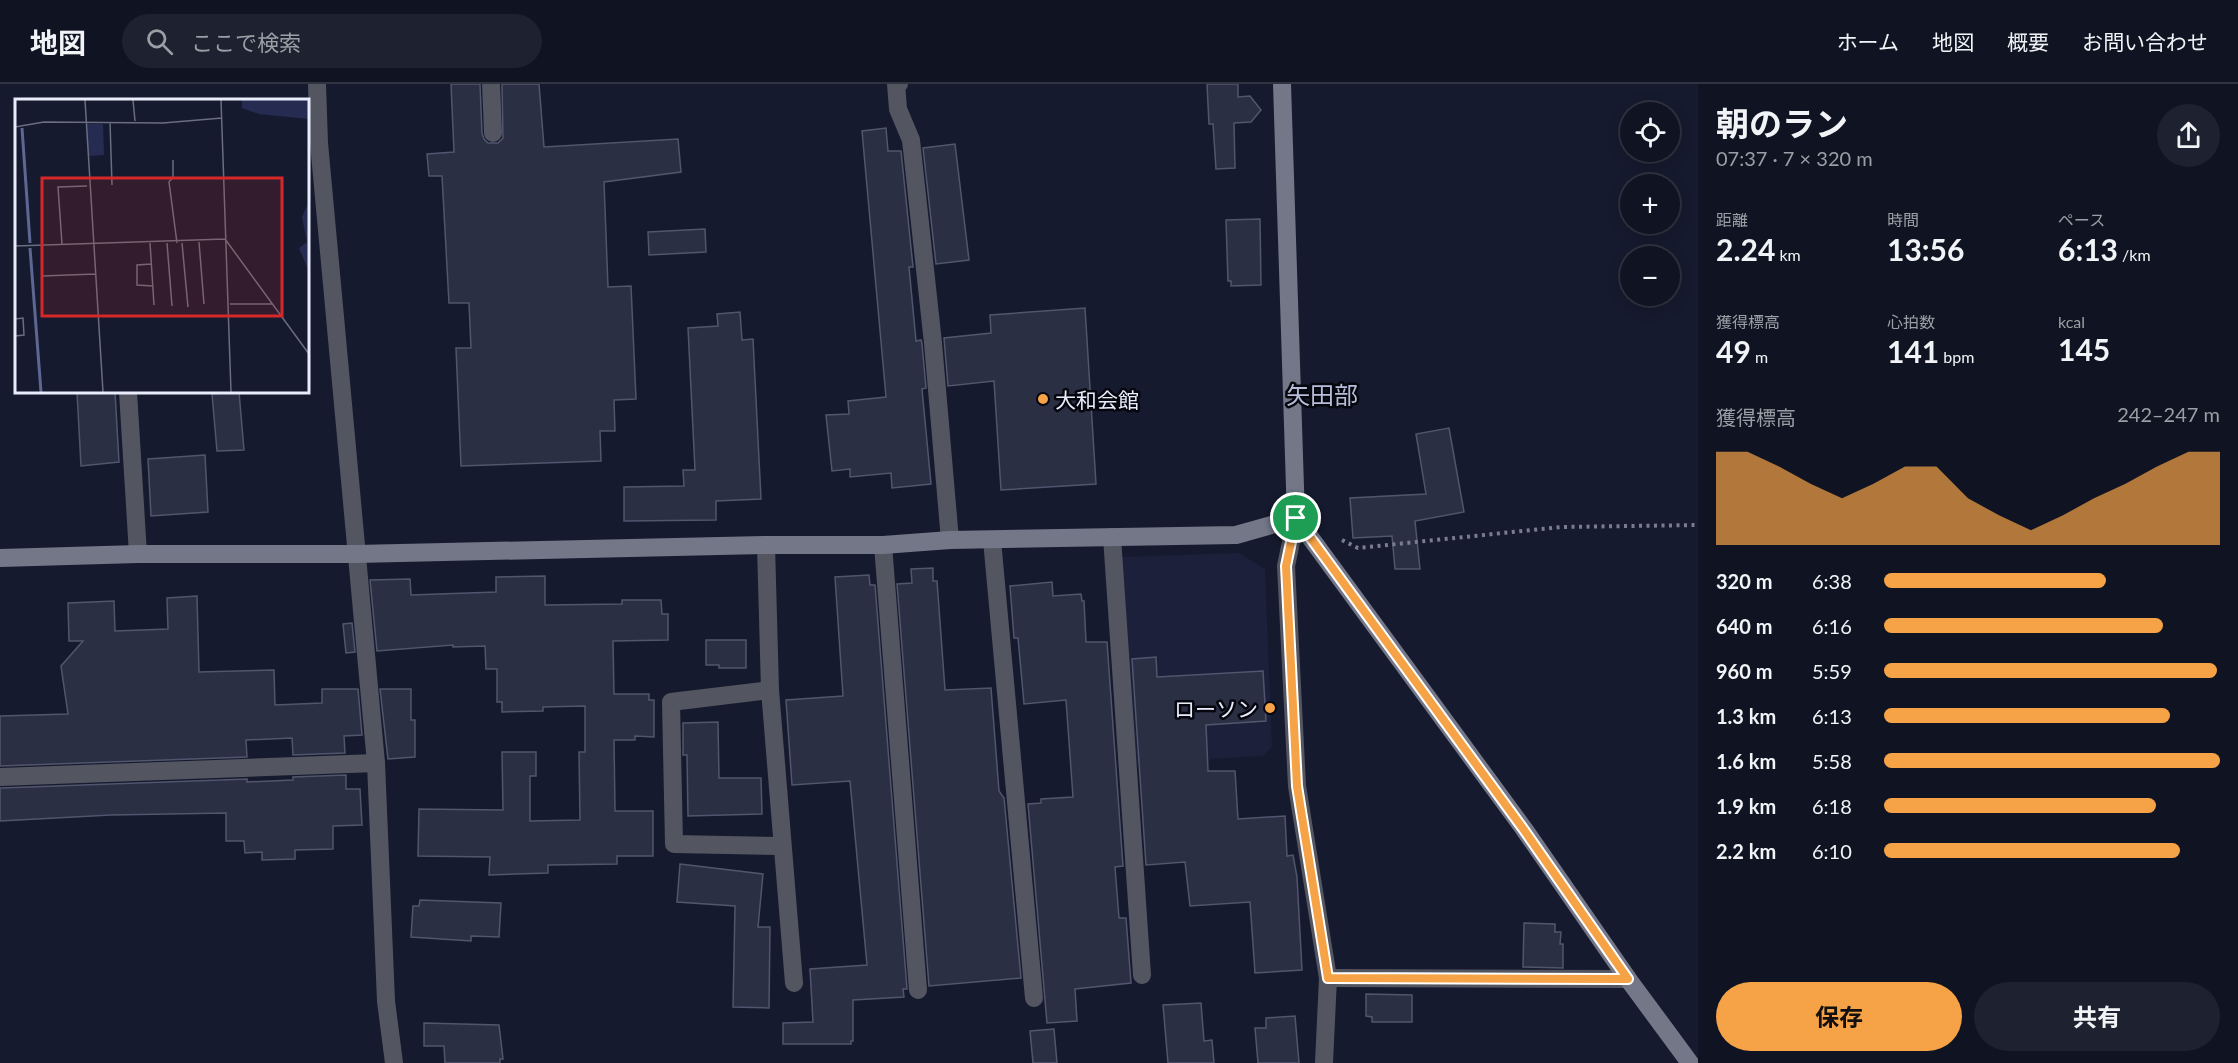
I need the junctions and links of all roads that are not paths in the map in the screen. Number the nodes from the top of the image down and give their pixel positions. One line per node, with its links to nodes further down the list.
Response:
1 (317, 84): 6 (street)
2 (491, 84): 5 (street)
3 (898, 84): 10 (street)
4 (1282, 84): 8 (street)
5 (493, 133)
6 (313, 144): 15 (street)
7 (128, 393): 14 (street)
8 (1296, 518): 9 (street); 22 (street); 23 (street)
9 (1112, 537): 11 (street); 21 (street)
10 (950, 540): 11 (street); 13 (street)
11 (992, 540): 26 (street)
12 (765, 545): 13 (street); 15 (street); 17 (street)
13 (883, 545): 25 (street)
14 (138, 554): 15 (street); 16 (street)
15 (356, 554): 18 (street)
16 (0, 558)
17 (770, 690): 20 (street); 20 (street)
18 (376, 763): 19 (street); 27 (street)
19 (0, 777)
20 (782, 846): 24 (street)
21 (1142, 975)
22 (1328, 978): 23 (street); 28 (street)
23 (1628, 979): 29 (street)
24 (794, 983)
25 (918, 990)
26 (1034, 998)
27 (394, 1063)
28 (1324, 1063)
29 (1690, 1063)

